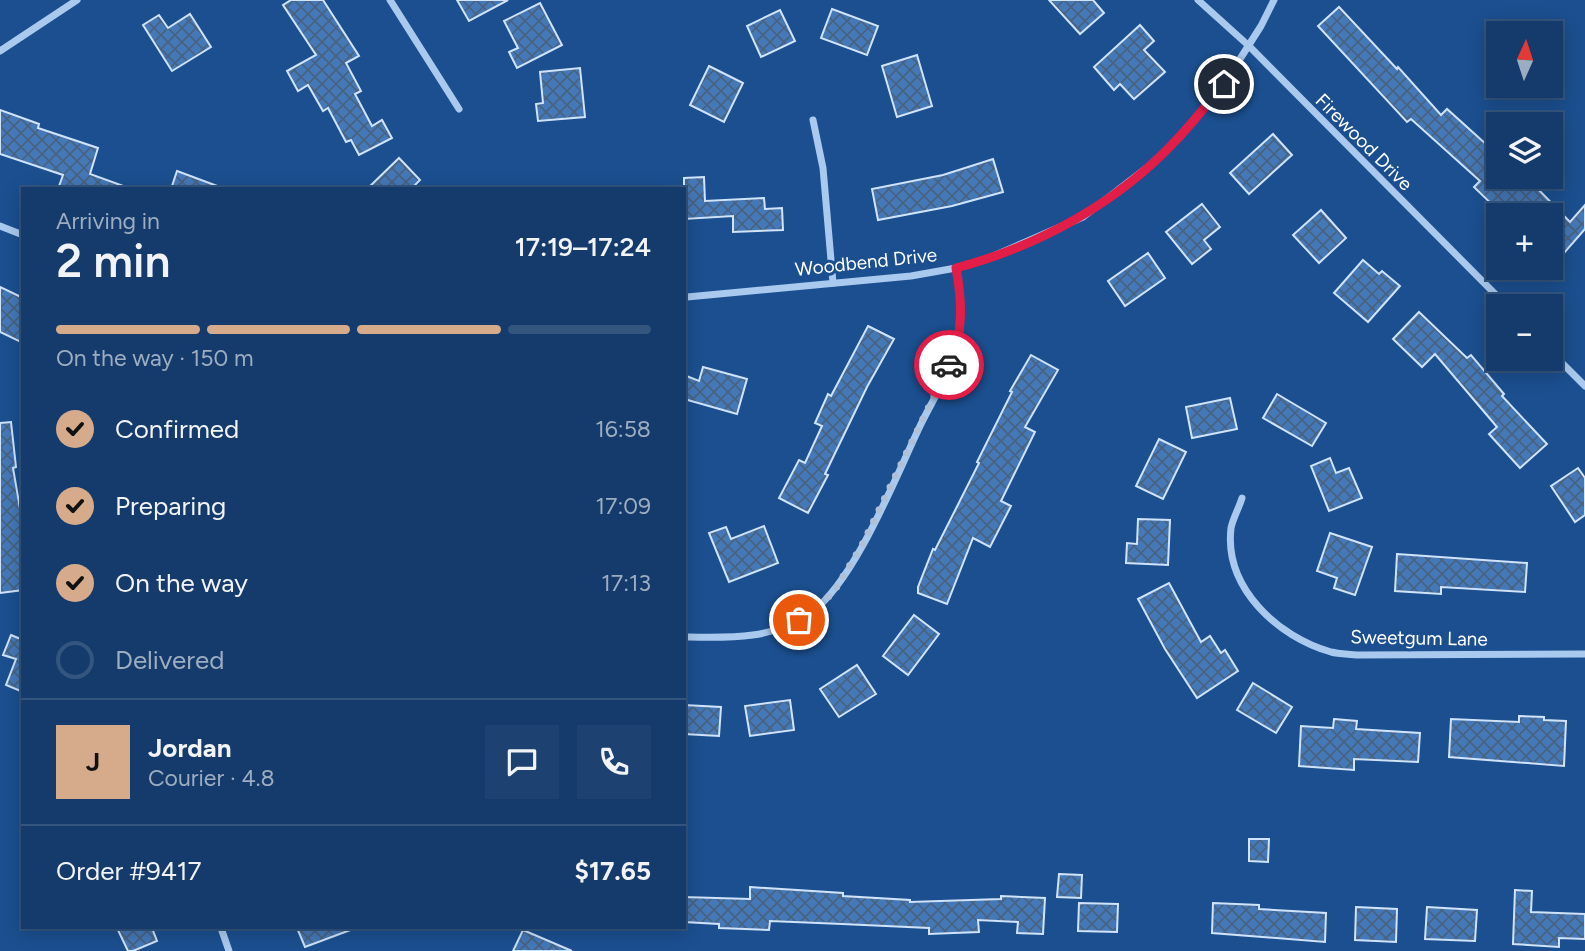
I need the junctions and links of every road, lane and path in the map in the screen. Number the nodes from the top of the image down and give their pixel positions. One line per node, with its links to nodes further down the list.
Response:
1 (77, 0): 6 (street)
2 (390, 0): 7 (street)
3 (1198, 0): 5 (street, Firewood Drive)
4 (1274, 0): 5 (street, Woodbend Drive)
5 (1249, 46): 11 (street, Woodbend Drive); 13 (street, Firewood Drive)
6 (0, 51)
7 (458, 109)
8 (813, 120): 12 (street)
9 (0, 226): 10 (street)
10 (21, 234)
11 (956, 268): 12 (street, Woodbend Drive); 18 (street)
12 (833, 283): 14 (street, Woodbend Drive)
13 (1495, 294)
14 (687, 297)
15 (1563, 364): 16 (street)
16 (1585, 386)
17 (1242, 498): 19 (street, Sweetgum Lane)
18 (686, 637)
19 (1585, 654)
20 (221, 929): 21 (street)
21 (229, 951)

